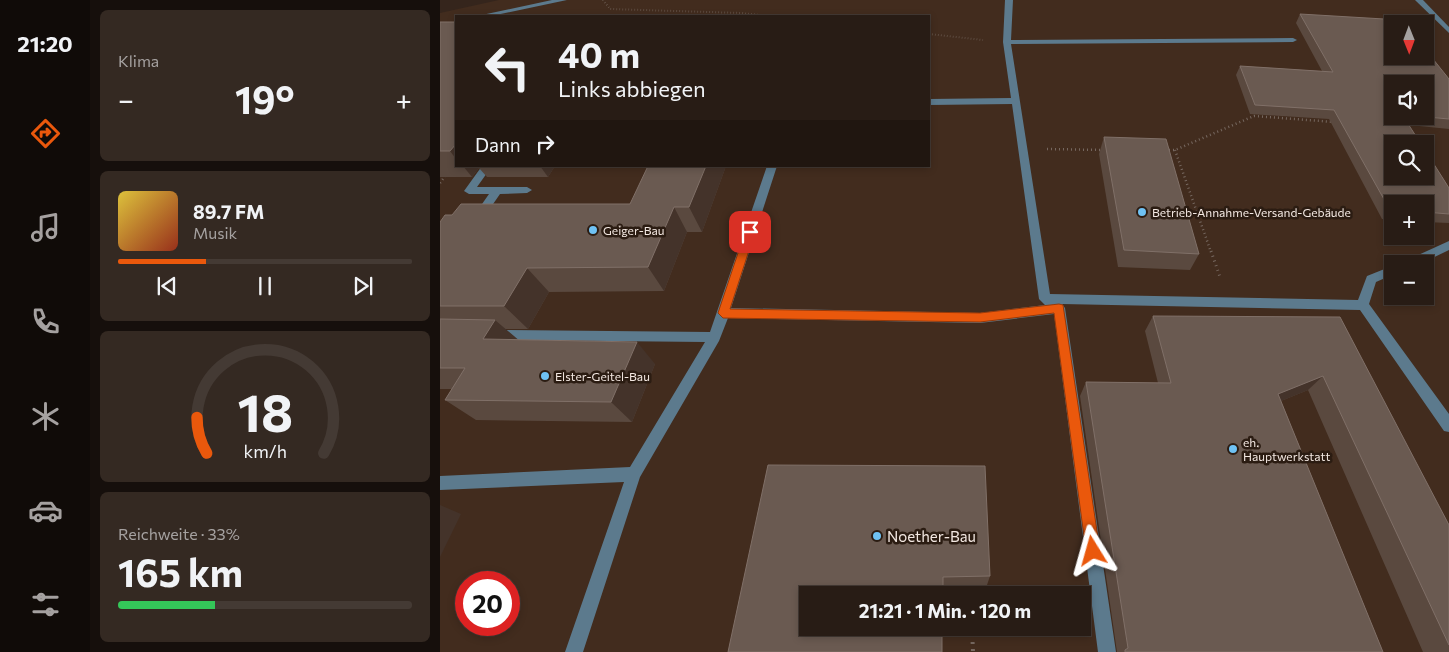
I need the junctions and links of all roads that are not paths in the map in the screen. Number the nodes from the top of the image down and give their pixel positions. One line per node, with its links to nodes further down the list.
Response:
1 (563, 0): 4 (lane)
2 (1009, 0): 8 (lane)
3 (1419, 0): 6 (lane)
4 (539, 2): 5 (lane)
5 (486, 15)
6 (1449, 31)
7 (1293, 40): 8 (lane)
8 (1007, 42): 9 (lane)
9 (1016, 101): 10 (lane); 19 (lane)
10 (930, 102)
11 (486, 167): 14 (lane)
12 (772, 167): 22 (lane)
13 (527, 190): 14 (lane)
14 (497, 191): 15 (lane)
15 (472, 226)
16 (1449, 245): 17 (lane)
17 (1428, 255)
18 (1384, 273): 20 (lane)
19 (1045, 299): 20 (lane); 21 (lane)
20 (1362, 305): 25 (lane)
21 (1059, 308): 22 (lane); 29 (lane)
22 (723, 313): 24 (lane)
23 (479, 335): 24 (lane)
24 (715, 337): 26 (lane)
25 (1449, 426)
26 (634, 474): 27 (lane); 28 (lane)
27 (440, 484)
28 (574, 652)
29 (1107, 652)

